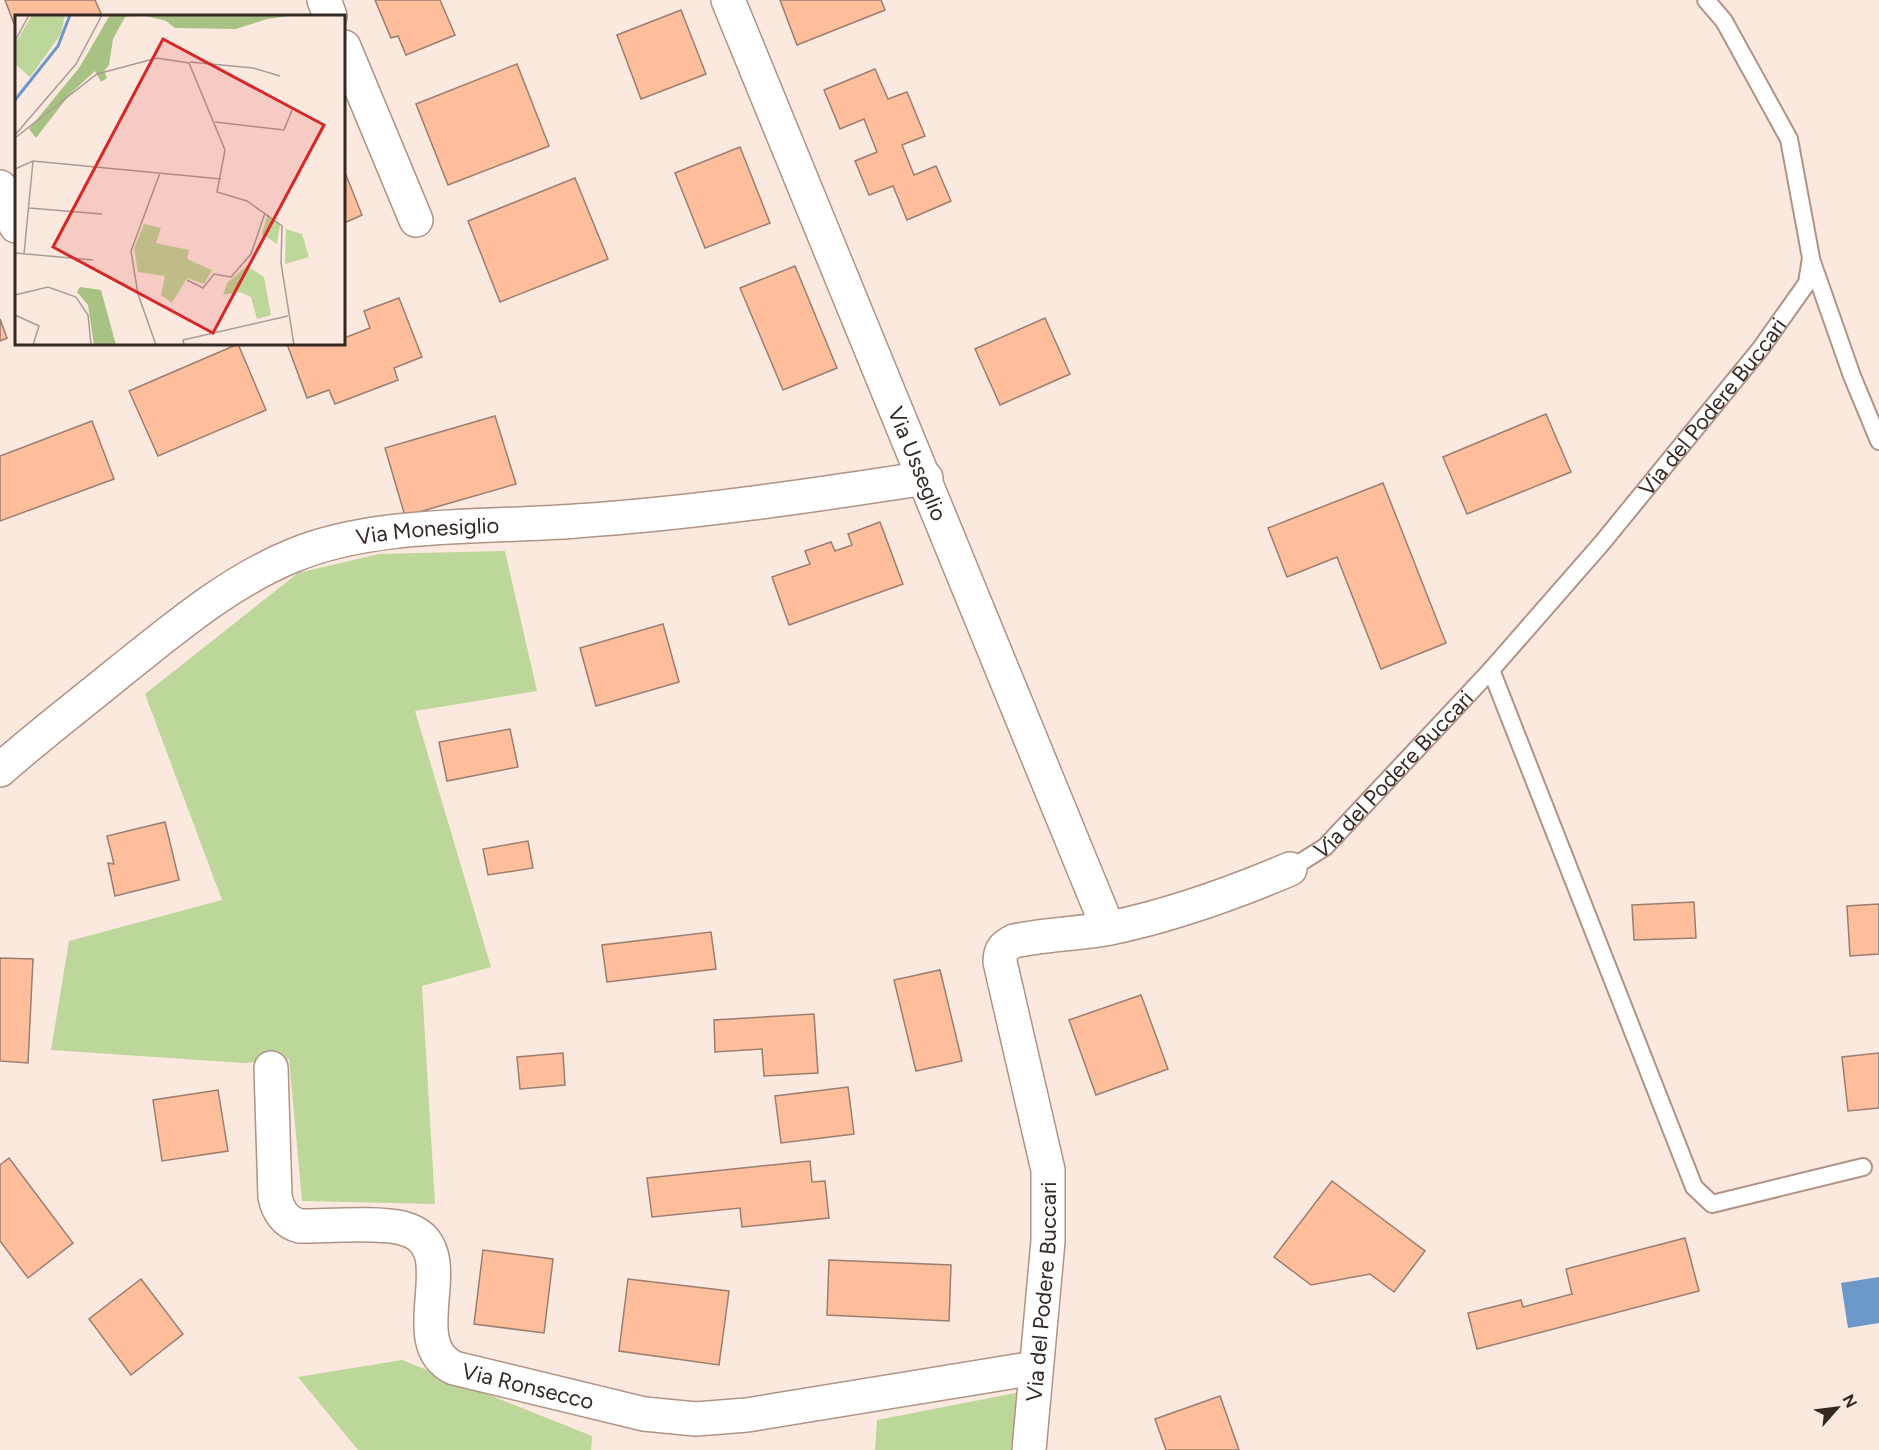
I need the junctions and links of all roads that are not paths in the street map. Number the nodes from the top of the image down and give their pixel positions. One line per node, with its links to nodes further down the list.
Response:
1 (324, 0): 4 (street)
2 (728, 0): 11 (street, Via Usseglio)
3 (1706, 0): 9 (lane, Via del Podere Buccari)
4 (330, 15)
5 (345, 50): 7 (street)
6 (0, 187): 8 (street)
7 (416, 219)
8 (15, 224)
9 (1811, 258): 10 (lane); 12 (lane, Via del Podere Buccari)
10 (1879, 441)
11 (926, 478): 13 (street, Via Monesiglio); 15 (street, Via Usseglio)
12 (1491, 670): 14 (lane, Via del Podere Buccari); 17 (lane)
13 (0, 770)
14 (1290, 869): 15 (street, Via del Podere Buccari)
15 (1108, 928): 18 (street, Via del Podere Buccari)
16 (271, 1068): 18 (street, Via Ronsecco)
17 (1863, 1167)
18 (1035, 1368): 19 (street, Via del Podere Buccari)
19 (1029, 1450)

